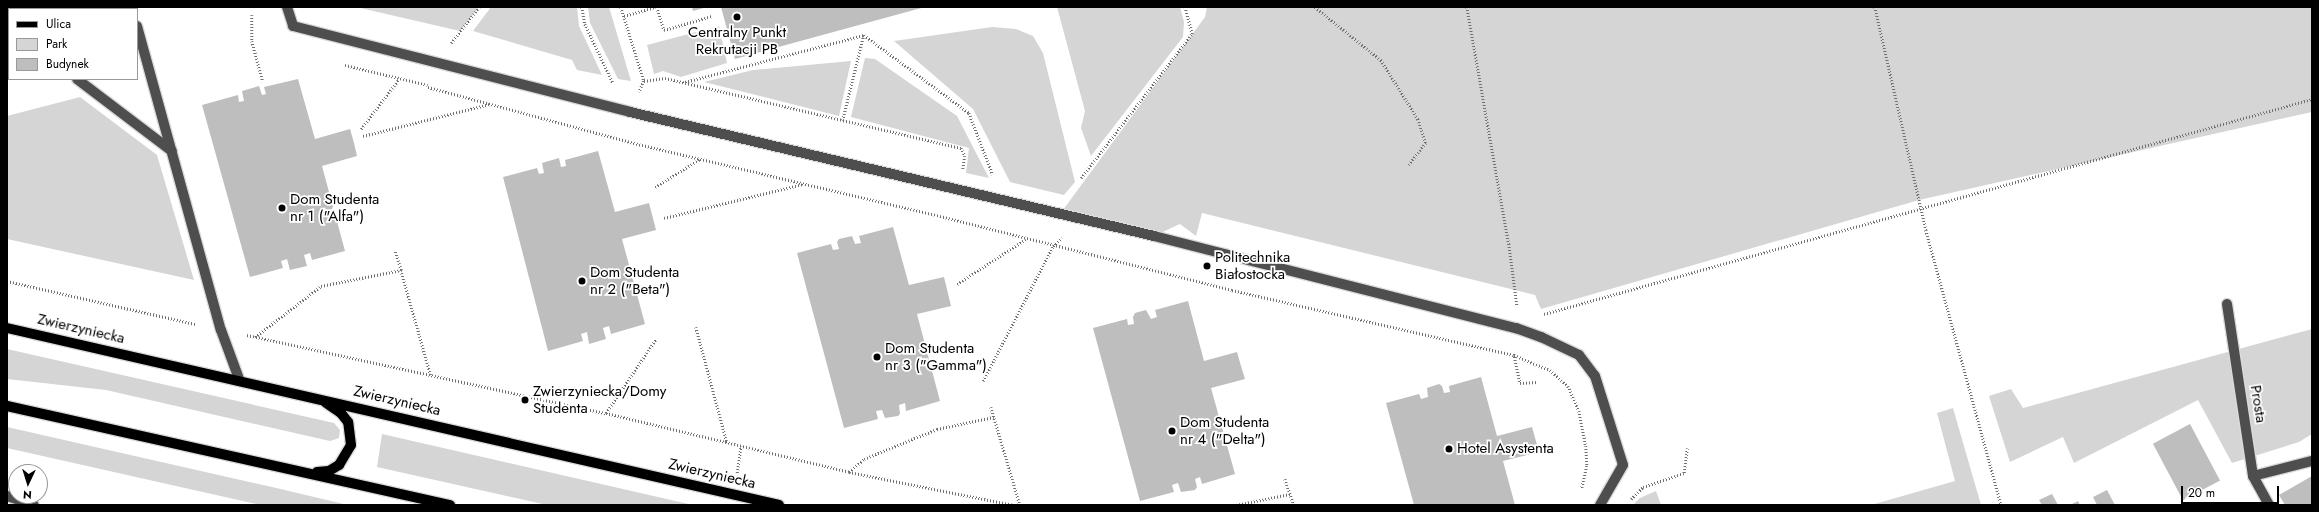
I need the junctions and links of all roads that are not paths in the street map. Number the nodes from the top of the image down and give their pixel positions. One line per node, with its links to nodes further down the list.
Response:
1 (287, 7): 17 (street)
2 (138, 30): 4 (street)
3 (78, 80): 4 (street)
4 (172, 150): 7 (street)
5 (2227, 304): 12 (street, Prosta)
6 (7, 328): 7 (main road, Zwierzyniecka)
7 (239, 379): 8 (main road, Zwierzyniecka)
8 (318, 398): 11 (main road); 16 (main road, Zwierzyniecka)
9 (7, 406): 11 (main road)
10 (2312, 461): 12 (street)
11 (293, 469): 15 (main road)
12 (2253, 476): 18 (street, Prosta)
13 (7, 496): 14 (street)
14 (34, 505)
15 (450, 505)
16 (779, 505)
17 (1600, 505)
18 (2269, 505)

